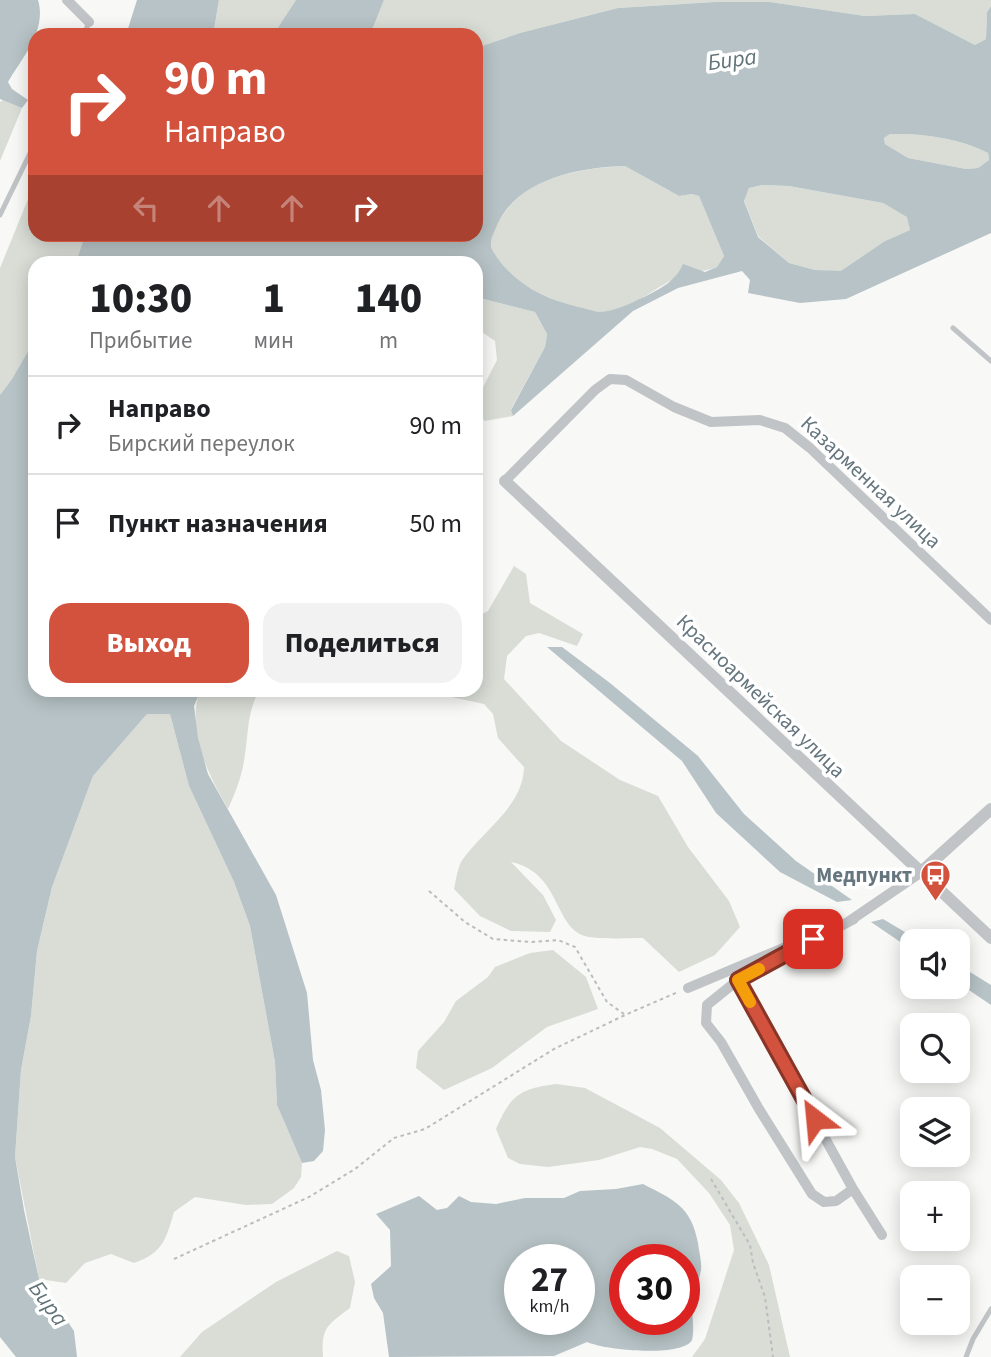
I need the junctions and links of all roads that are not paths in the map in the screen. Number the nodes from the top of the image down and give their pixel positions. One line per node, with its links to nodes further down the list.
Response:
1 (67, 0): 2 (street)
2 (89, 22): 3 (lane)
3 (86, 28)
4 (28, 157): 5 (lane)
5 (0, 215)
6 (953, 328): 7 (lane)
7 (991, 361)
8 (505, 481): 9 (street, Казарменная улица); 11 (street, Красноармейская улица)
9 (991, 620)
10 (991, 809): 11 (street)
11 (920, 873): 12 (street); 13 (street, Красноармейская улица)
12 (854, 919): 14 (street); 15 (street)
13 (991, 938)
14 (738, 980): 16 (street); 16 (street)
15 (688, 988)
16 (853, 1189): 17 (street)
17 (882, 1235)
18 (991, 1309): 19 (lane)
19 (966, 1357)

